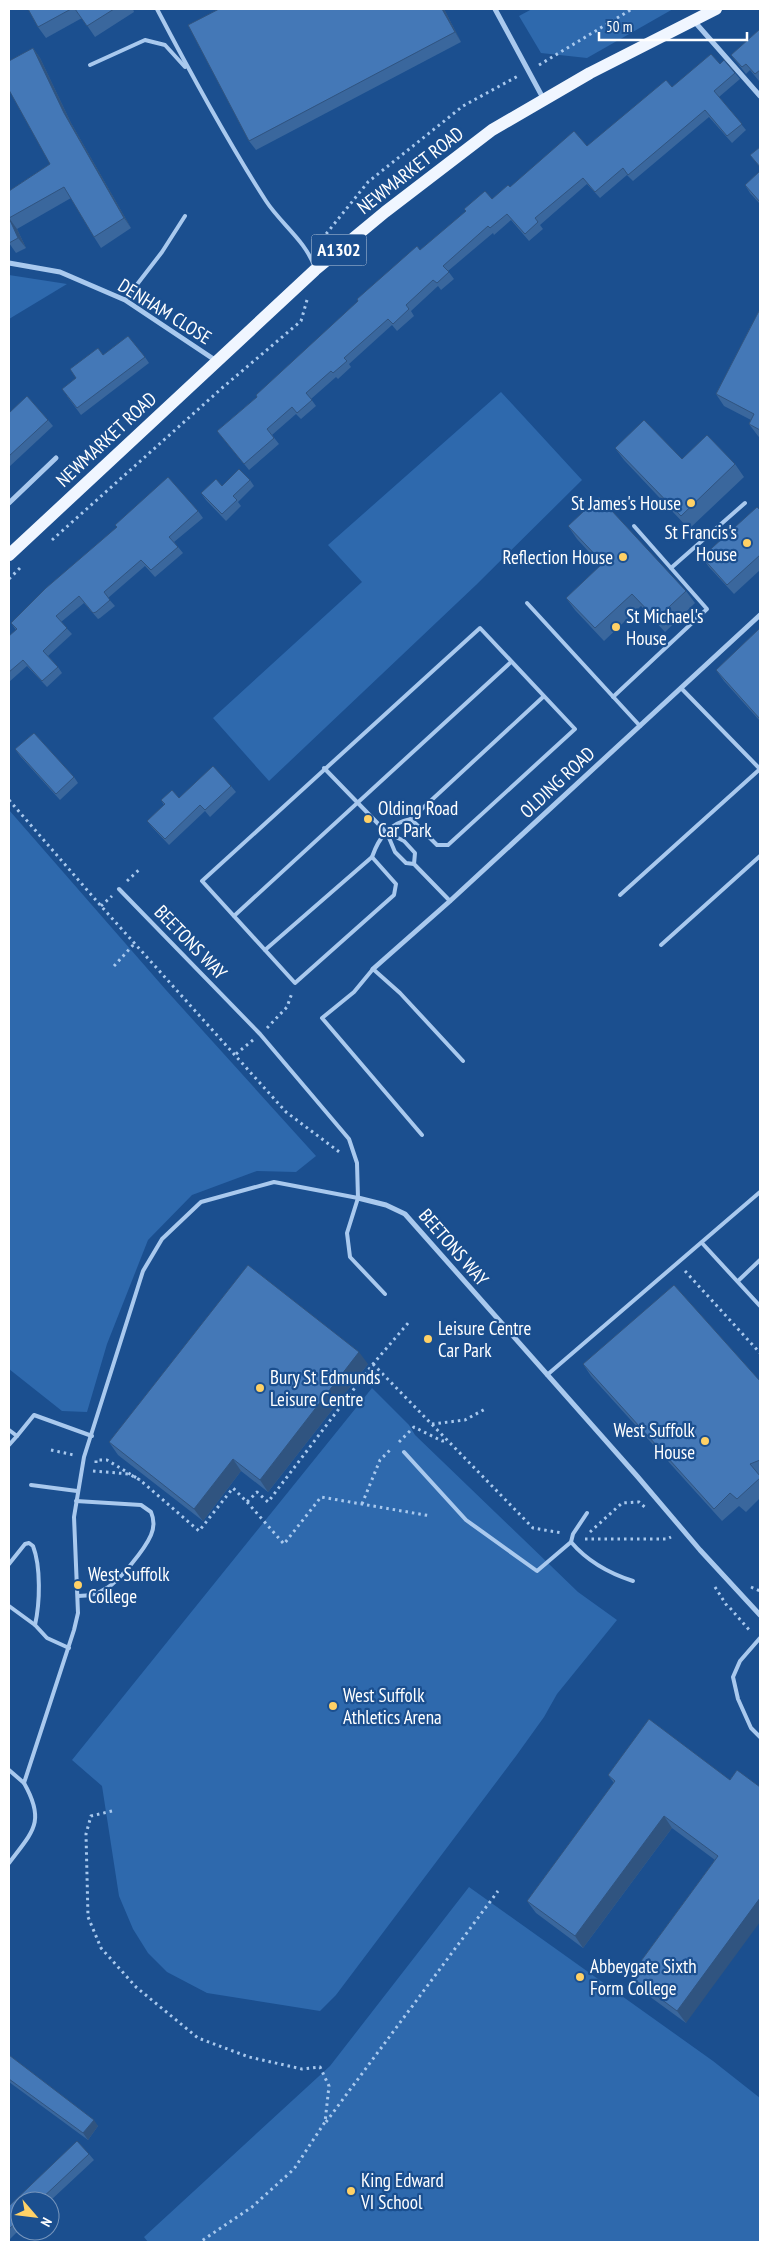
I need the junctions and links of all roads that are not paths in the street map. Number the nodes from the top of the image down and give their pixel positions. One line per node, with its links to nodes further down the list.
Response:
1 (157, 9): 6 (lane)
2 (495, 9): 8 (street)
3 (716, 9): 4 (main road, NEWMARKET ROAD / A1302)
4 (694, 21): 7 (street); 8 (main road, NEWMARKET ROAD / A1302)
5 (90, 65): 6 (lane)
6 (190, 73): 11 (lane)
7 (760, 96)
8 (543, 98): 11 (main road, NEWMARKET ROAD / A1302)
9 (185, 216): 12 (lane)
10 (9, 263): 12 (street, DENHAM CLOSE)
11 (315, 270): 13 (main road, NEWMARKET ROAD / A1302)
12 (125, 300): 13 (street, DENHAM CLOSE)
13 (218, 362): 18 (main road, NEWMARKET ROAD / A1302)
14 (56, 458): 15 (street, NEWMARKET ROAD)
15 (9, 503)
16 (745, 503): 19 (lane)
17 (634, 526): 19 (lane)
18 (9, 555)
19 (671, 568): 25 (lane)
20 (527, 603): 25 (lane)
21 (760, 614): 23 (street, OLDING ROAD)
22 (511, 662): 24 (lane); 27 (lane); 29 (lane)
23 (681, 688): 26 (street, OLDING ROAD); 28 (lane)
24 (543, 697): 30 (lane); 30 (lane)
25 (613, 697): 26 (lane)
26 (640, 726): 37 (street, OLDING ROAD)
27 (324, 768): 29 (lane); 38 (lane)
28 (760, 769): 36 (lane)
29 (358, 802): 31 (lane); 38 (lane)
30 (411, 819): 31 (lane)
31 (387, 833): 33 (lane); 34 (lane); 34 (lane)
32 (760, 856): 39 (lane)
33 (372, 857): 40 (lane); 40 (lane)
34 (414, 864): 37 (lane)
35 (119, 889): 45 (lane, BEETONS WAY)
36 (620, 895)
37 (450, 901): 41 (street, OLDING ROAD)
38 (234, 916): 40 (lane)
39 (660, 945)
40 (265, 950)
41 (373, 969): 42 (lane); 43 (lane)
42 (462, 1061)
43 (422, 1135)
44 (760, 1192): 46 (lane)
45 (358, 1198): 49 (lane); 51 (street, BEETONS WAY); 54 (lane)
46 (702, 1243): 48 (lane); 51 (lane)
47 (760, 1260): 48 (lane)
48 (738, 1281): 50 (lane)
49 (385, 1294)
50 (760, 1306)
51 (547, 1375): 66 (street, BEETONS WAY)
52 (9, 1430): 53 (lane)
53 (17, 1436): 54 (lane); 55 (lane)
54 (92, 1436): 58 (lane)
55 (9, 1445)
56 (404, 1452): 61 (lane)
57 (32, 1485): 58 (lane)
58 (77, 1491): 59 (lane)
59 (76, 1501): 64 (lane); 64 (lane)
60 (587, 1513): 61 (lane)
61 (571, 1542): 63 (lane)
62 (9, 1564): 67 (lane)
63 (633, 1581)
64 (78, 1596): 69 (lane)
65 (9, 1606): 67 (lane)
66 (760, 1615)
67 (35, 1625): 69 (lane)
68 (759, 1639): 70 (lane)
69 (69, 1648): 72 (lane)
70 (760, 1737)
71 (9, 1770): 72 (lane)
72 (24, 1783): 73 (lane)
73 (9, 1863)

